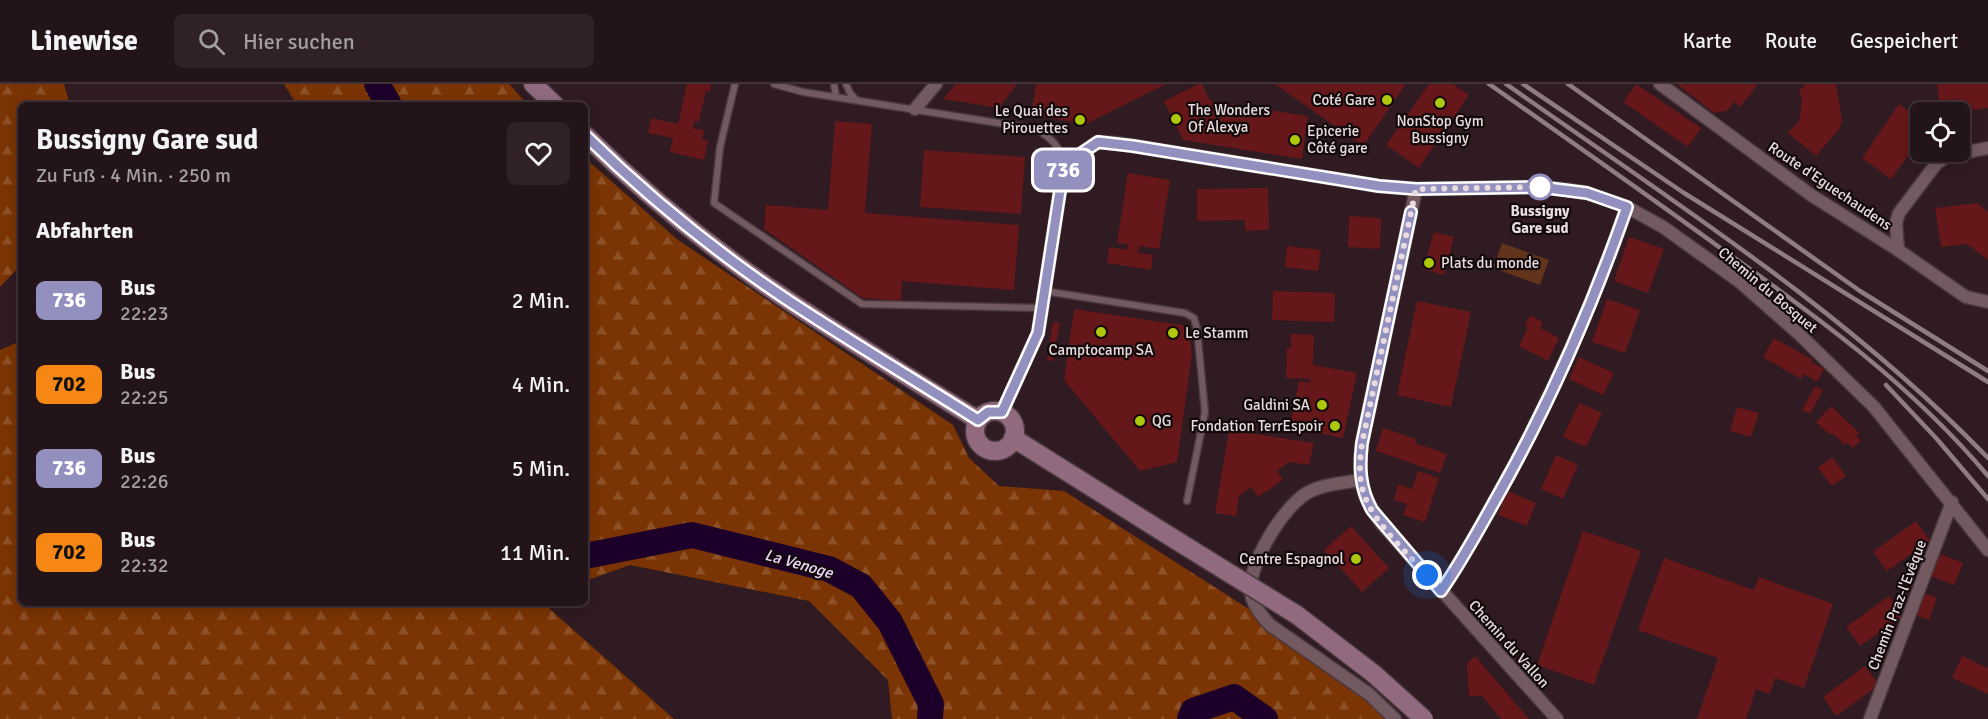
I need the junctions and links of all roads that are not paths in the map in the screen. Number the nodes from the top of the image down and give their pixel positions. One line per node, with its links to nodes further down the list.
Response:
1 (533, 84): 12 (main road)
2 (735, 84): 22 (lane)
3 (774, 84): 9 (lane)
4 (802, 84): 9 (lane)
5 (834, 84): 10 (lane)
6 (846, 84): 11 (lane)
7 (936, 84): 13 (street)
8 (1660, 84): 19 (street, Route d'Eguechaudens)
9 (803, 92): 10 (lane)
10 (836, 97): 11 (lane)
11 (857, 100): 13 (lane)
12 (552, 102)
13 (915, 109): 16 (lane)
14 (588, 138): 24 (main road)
15 (1988, 148): 19 (street)
16 (1064, 165): 17 (street, Chemin du Bosquet); 20 (street)
17 (1416, 189): 18 (street, Chemin du Bosquet); 26 (street, Chemin du Vallon)
18 (1627, 207): 28 (street, Chemin du Bosquet); 30 (street)
19 (1898, 250): 21 (street, Route d'Eguechaudens)
20 (1044, 291): 22 (street); 27 (lane)
21 (1988, 302)
22 (1041, 308): 23 (street)
23 (1002, 412): 24 (main road); 25 (main road)
24 (978, 420): 25 (main road)
25 (1013, 438): 32 (main road, bridge)
26 (1360, 480): 30 (street, Chemin du Vallon); 31 (street)
27 (1187, 501)
28 (1952, 502): 29 (street, Chemin du Bosquet); 34 (street, Chemin Praz-l'Evêque)
29 (1988, 550)
30 (1441, 591): 33 (street, Chemin du Vallon)
31 (1395, 719)
32 (1424, 719)
33 (1557, 719)
34 (1870, 719)

